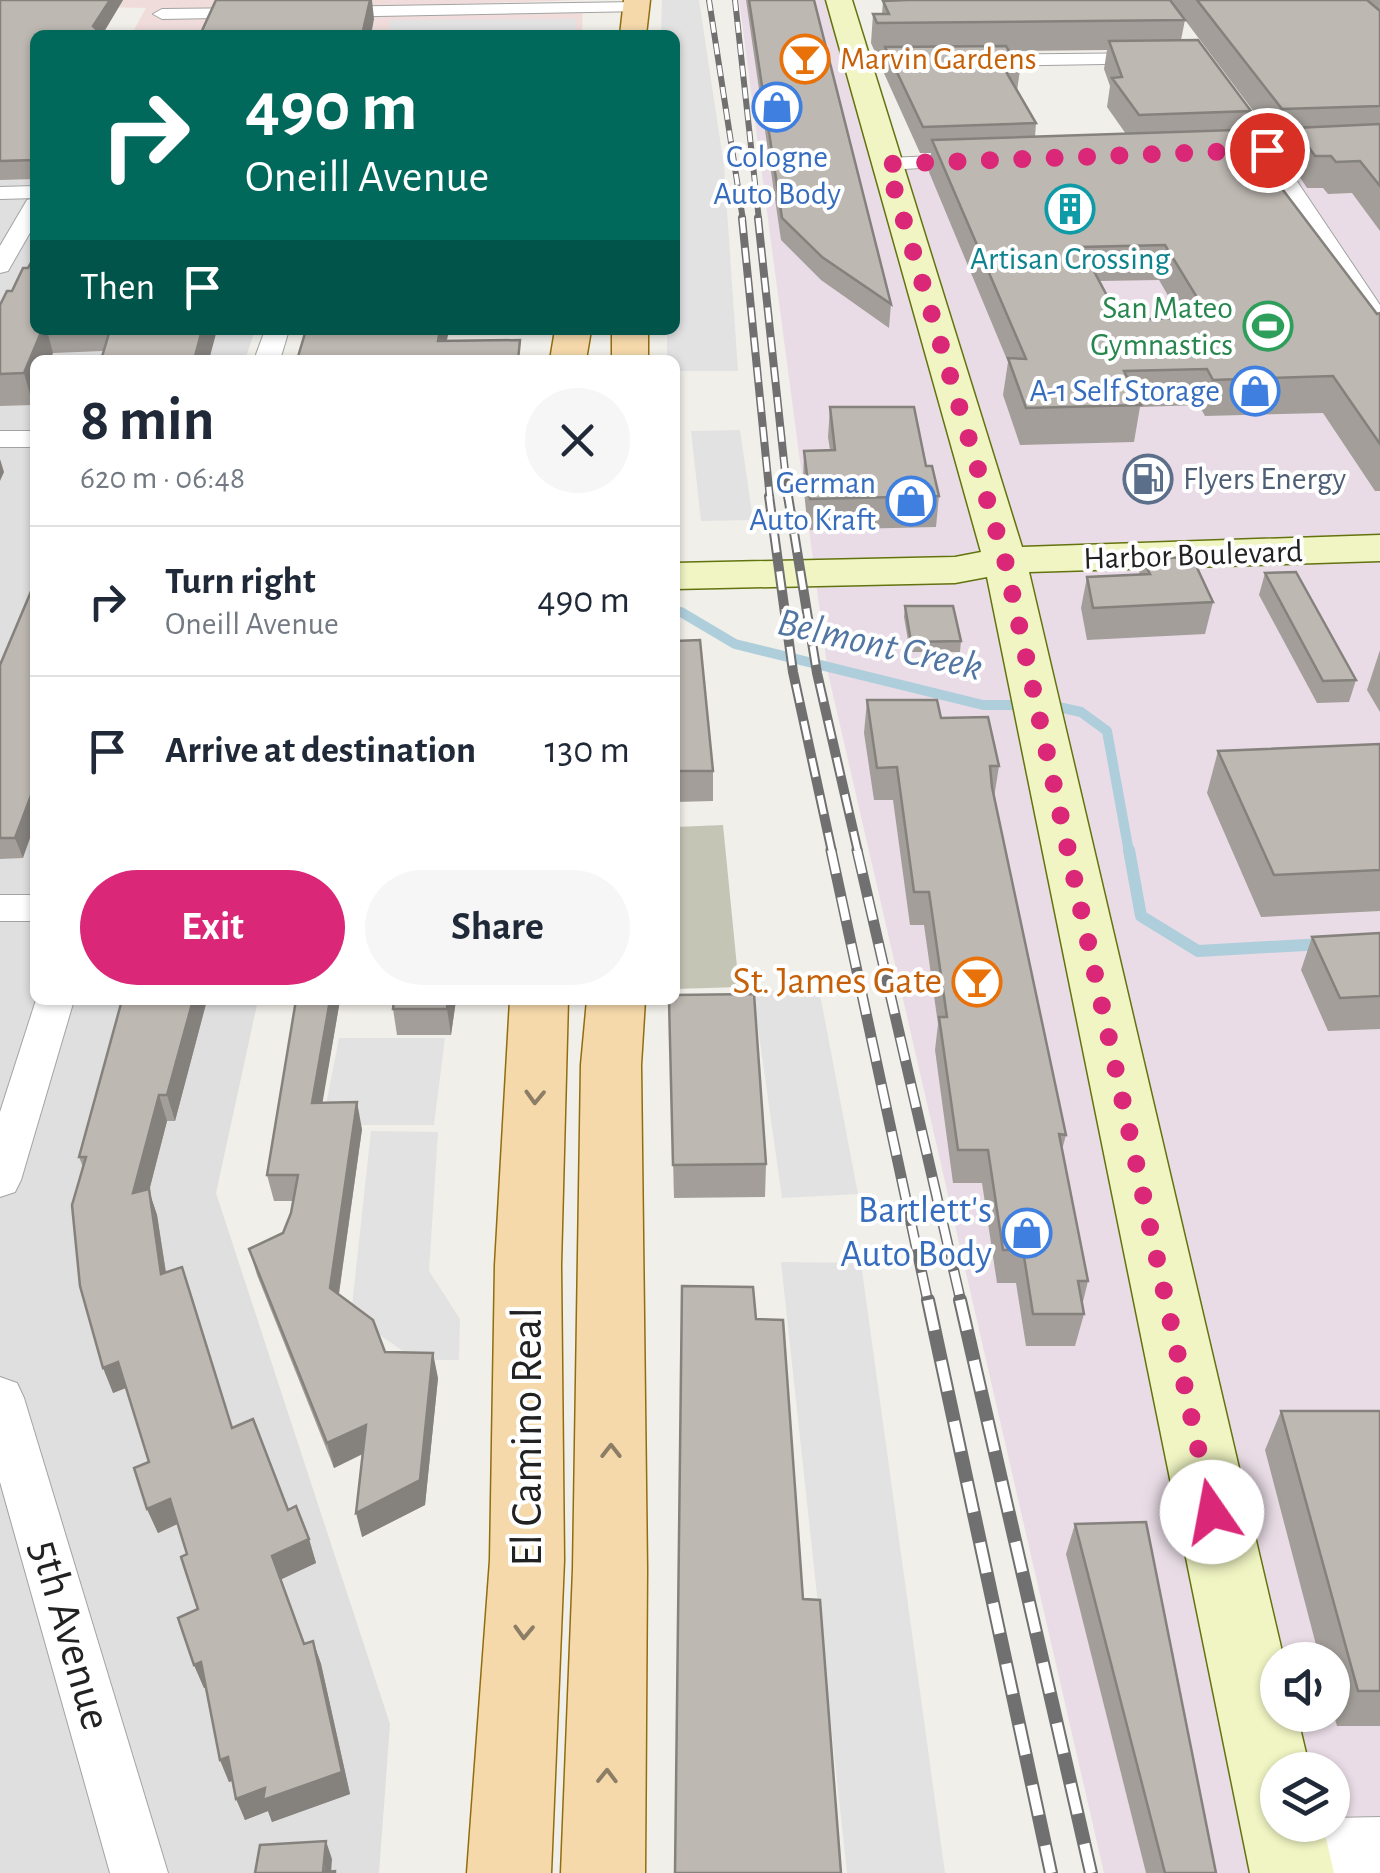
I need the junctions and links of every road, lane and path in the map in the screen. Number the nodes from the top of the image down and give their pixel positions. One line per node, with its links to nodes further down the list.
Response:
1 (839, 0): 9 (main road)
2 (607, 4): 3 (street); 4 (street); 6 (main road)
3 (637, 4): 7 (main road)
4 (166, 7): 5 (street)
5 (154, 30)
6 (606, 30)
7 (634, 30)
8 (1180, 59): 9 (street)
9 (856, 62): 15 (main road)
10 (1244, 120): 12 (street)
11 (1380, 146): 12 (street)
12 (1267, 150): 13 (street); 20 (street)
13 (1210, 152)
14 (1000, 160): 15 (street)
15 (887, 164): 25 (main road)
16 (30, 192): 17 (street)
17 (0, 193)
18 (30, 214): 19 (street)
19 (0, 266)
20 (1380, 323)
21 (0, 439): 22 (street)
22 (30, 439)
23 (1380, 548): 25 (main road, Harbor Boulevard)
24 (680, 550): 25 (main road, Harbor Boulevard)
25 (1005, 560): 26 (main road, Harbor Boulevard); 34 (main road)
26 (680, 576)
27 (0, 908): 28 (street)
28 (30, 908)
29 (53, 1005): 32 (street)
30 (540, 1005): 38 (main road, El Camino Real, one-way to 38)
31 (616, 1005): 39 (main road, one-way to 31)
32 (0, 1180)
33 (0, 1398): 37 (street, 5th Avenue)
34 (1265, 1752)
35 (1325, 1842): 36 (street)
36 (1380, 1846)
37 (139, 1873)
38 (509, 1873)
39 (603, 1873)

